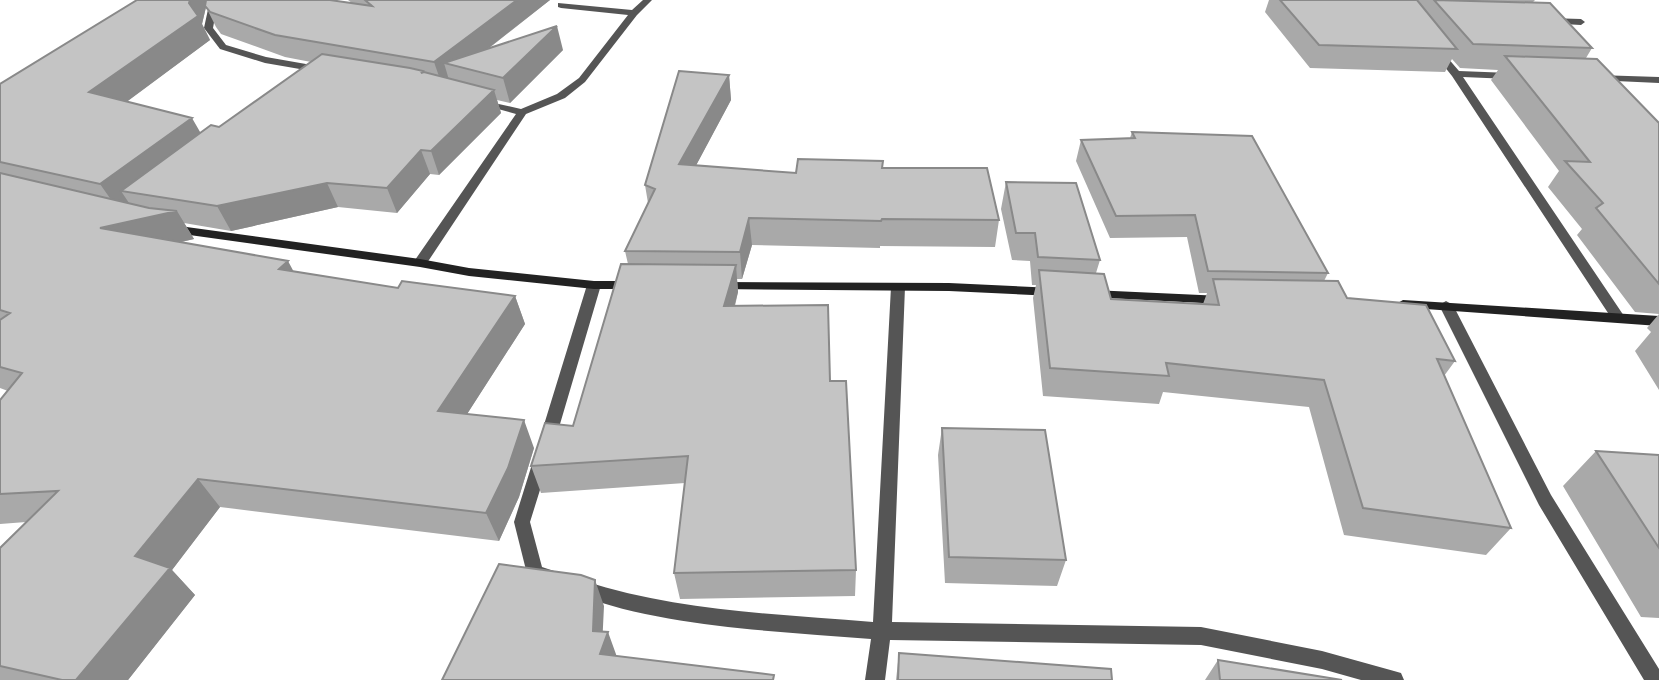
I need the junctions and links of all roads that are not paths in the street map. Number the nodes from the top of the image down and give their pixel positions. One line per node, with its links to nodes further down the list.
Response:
1 (214, 0): 8 (street)
2 (649, 0): 4 (street)
3 (561, 5): 4 (street)
4 (635, 13): 16 (street)
5 (1542, 21): 6 (street)
6 (1581, 22)
7 (1426, 36): 10 (street)
8 (318, 69): 9 (street); 11 (street)
9 (330, 71)
10 (1456, 75): 12 (street); 26 (street)
11 (309, 76)
12 (1524, 76)
13 (1591, 78): 14 (street)
14 (1659, 80)
15 (471, 98): 16 (street)
16 (522, 112): 18 (street)
17 (156, 226): 18 (street)
18 (421, 263): 19 (street)
19 (594, 285): 20 (street); 28 (street)
20 (650, 285)
21 (705, 286): 22 (street)
22 (898, 287): 23 (street); 28 (street)
23 (1240, 300)
24 (1391, 304): 25 (street)
25 (1446, 305): 26 (street); 31 (street)
26 (1617, 316): 27 (street)
27 (1659, 321)
28 (882, 631): 29 (street); 30 (street)
29 (875, 680)
30 (1394, 680)
31 (1655, 680)

